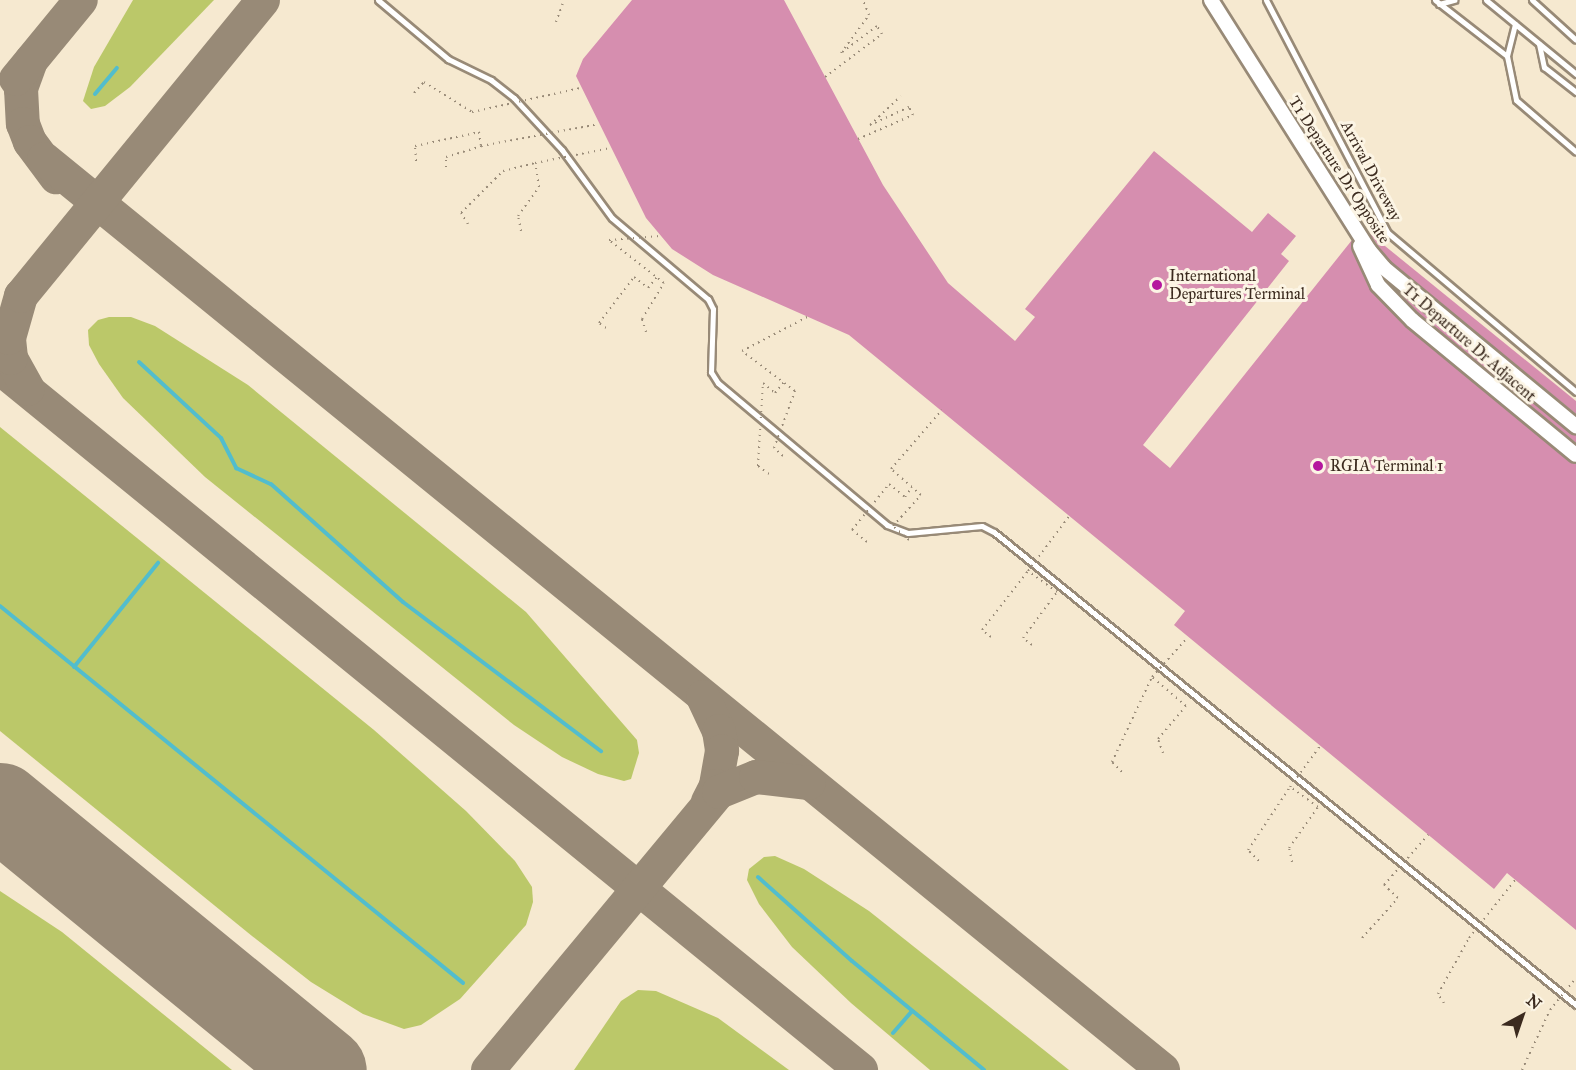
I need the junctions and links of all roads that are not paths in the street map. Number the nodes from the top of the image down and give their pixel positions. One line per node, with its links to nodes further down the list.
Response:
1 (378, 0): 19 (lane)
2 (1211, 0): 15 (street, T1 Departure Dr Opposite)
3 (1266, 0): 16 (lane, Arrival Driveway)
4 (1454, 0): 7 (lane)
5 (1486, 0): 8 (lane)
6 (1532, 0): 9 (lane)
7 (1437, 2): 11 (lane)
8 (1515, 24): 10 (lane); 11 (lane)
9 (1576, 40)
10 (1539, 44): 12 (lane); 13 (lane)
11 (1507, 56): 14 (lane)
12 (1576, 74)
13 (1576, 92)
14 (1576, 152)
15 (1342, 209): 17 (street, T1 Departure Dr Opposite); 18 (street, T1 Departure Dr Adjacent)
16 (1576, 392)
17 (1576, 426)
18 (1576, 455)
19 (1576, 1005)

